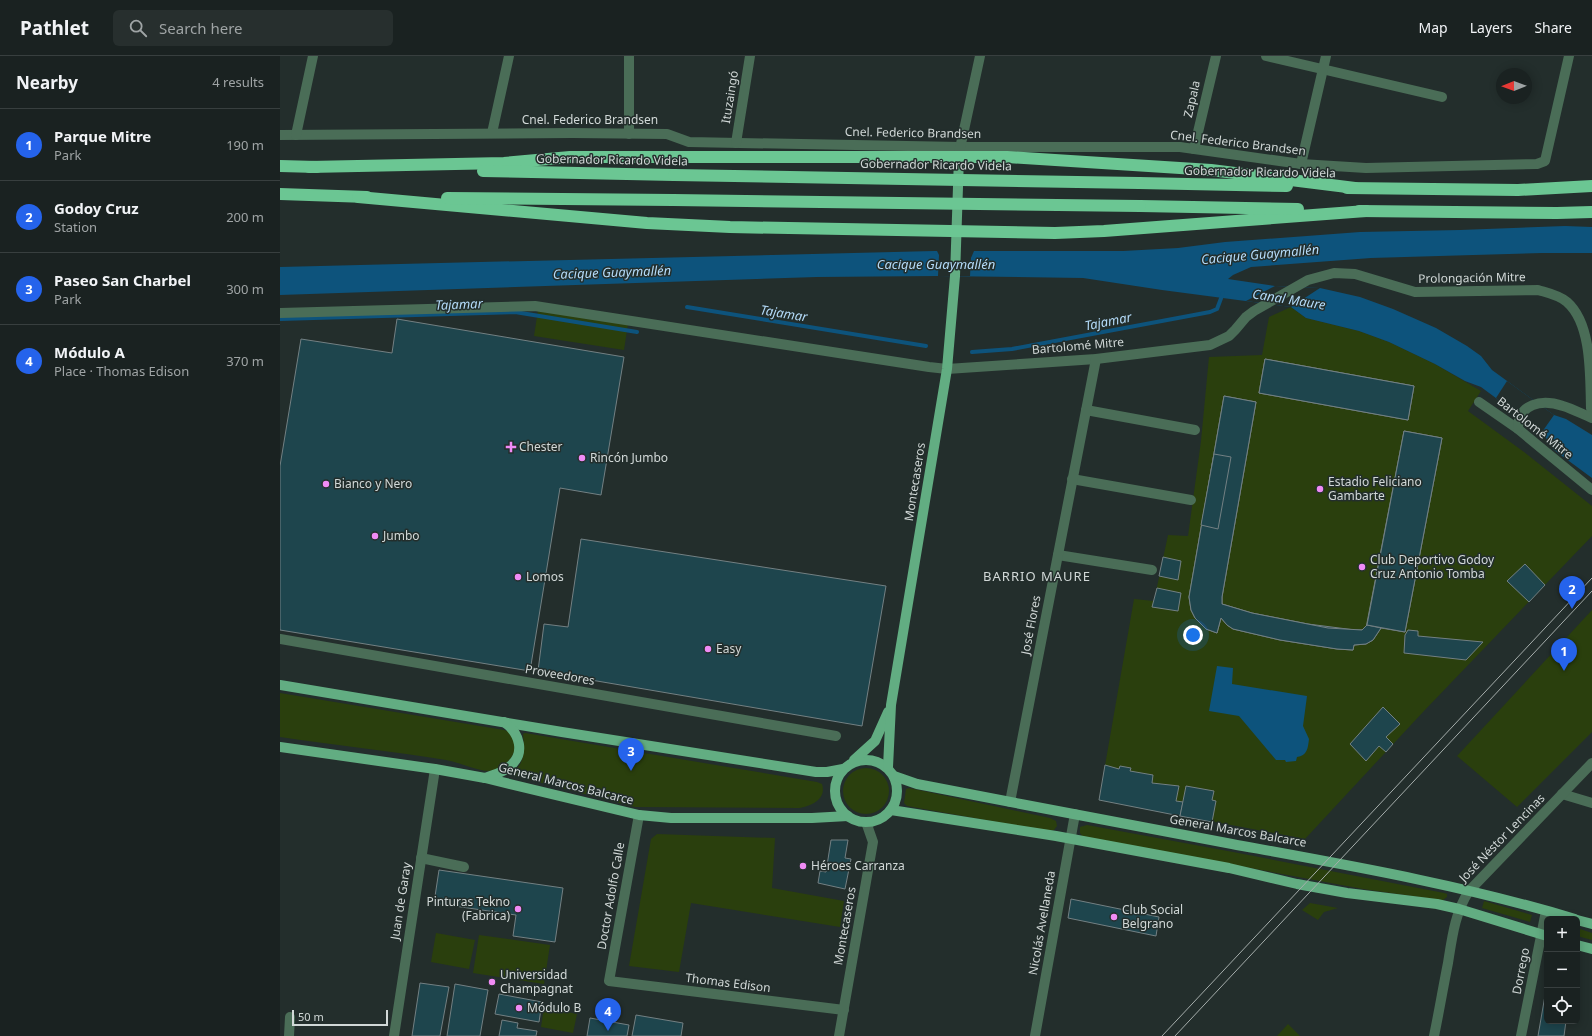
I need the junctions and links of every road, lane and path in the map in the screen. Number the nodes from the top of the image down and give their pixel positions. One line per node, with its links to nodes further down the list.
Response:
1 (313, 56): 15 (street)
2 (509, 56): 12 (street)
3 (629, 56): 13 (street)
4 (750, 56): 16 (street, Ituzaingó)
5 (980, 56): 18 (street)
6 (1216, 56): 17 (street, Zapala)
7 (1266, 56): 10 (street)
8 (1326, 56): 10 (street)
9 (1569, 56): 19 (street, Cnel. Federico Brandsen)
10 (1323, 70): 11 (street); 19 (street)
11 (1442, 97)
12 (492, 133): 13 (street, Cnel. Federico Brandsen); 15 (street, Cnel. Federico Brandsen)
13 (629, 134): 16 (street, Cnel. Federico Brandsen)
14 (280, 135): 15 (street, Cnel. Federico Brandsen)
15 (296, 135)
16 (736, 142): 18 (street, Cnel. Federico Brandsen)
17 (1194, 149): 18 (street, Cnel. Federico Brandsen); 19 (street, Cnel. Federico Brandsen)
18 (959, 152): 21 (highway); 23 (highway); 28 (main road, Montecaseros)
19 (1301, 164)
20 (280, 166): 21 (highway, Gobernador Ricardo Videla)
21 (309, 167): 23 (highway, Gobernador Ricardo Videla, bridge)
22 (1592, 186): 23 (highway, Gobernador Ricardo Videla)
23 (1355, 188)
24 (280, 194): 25 (highway)
25 (358, 197): 26 (highway, bridge); 28 (highway)
26 (1366, 211): 27 (highway); 28 (highway)
27 (1592, 212)
28 (956, 231): 32 (main road, Montecaseros)
29 (280, 313): 32 (street, Bartolomé Mitre)
30 (1210, 344): 31 (street, Bartolomé Mitre); 35 (street, Prolongación Mitre)
31 (1096, 359): 32 (street, Bartolomé Mitre); 34 (street, José Flores)
32 (947, 369): 46 (main road, Montecaseros)
33 (1479, 402): 37 (street, Bartolomé Mitre)
34 (1086, 410): 38 (street); 39 (street, José Flores)
35 (1592, 412)
36 (1592, 418): 37 (street)
37 (1518, 429): 40 (street, Bartolomé Mitre)
38 (1195, 430)
39 (1072, 479): 41 (street); 42 (street, José Flores)
40 (1592, 490)
41 (1191, 500)
42 (1058, 555): 43 (street); 58 (street, José Flores)
43 (1152, 570)
44 (280, 640): 48 (street, Proveedores)
45 (280, 685): 47 (main road)
46 (891, 705): 50 (main road, Montecaseros); 52 (main road, Montecaseros)
47 (503, 722): 54 (main road); 56 (main road)
48 (836, 736)
49 (280, 746): 53 (main road, General Marcos Balcarce)
50 (851, 763): 52 (main road); 54 (main road)
51 (1592, 763): 57 (street, José Néstor Lencinas)
52 (888, 767): 55 (main road)
53 (435, 769): 56 (main road, General Marcos Balcarce); 66 (street, Juan de Garay)
54 (843, 769): 63 (main road)
55 (894, 776): 58 (main road, General Marcos Balcarce); 60 (main road)
56 (485, 778): 62 (main road, General Marcos Balcarce)
57 (1562, 794): 59 (street); 68 (street, José Néstor Lencinas)
58 (1010, 802): 61 (main road, General Marcos Balcarce)
59 (1592, 803)
60 (892, 810): 64 (main road); 65 (main road)
61 (1075, 814): 65 (street, Nicolás Avellaneda); 68 (main road, General Marcos Balcarce)
62 (639, 815): 63 (main road, General Marcos Balcarce); 78 (street, Doctor Adolfo Calle)
63 (848, 816): 64 (main road)
64 (866, 822): 79 (street, Montecaseros)
65 (1070, 838): 69 (main road); 84 (street, Nicolás Avellaneda)
66 (421, 858): 67 (street); 82 (street, Juan de Garay)
67 (464, 867)
68 (1469, 891): 69 (street, José Néstor Lencinas); 70 (main road, General Marcos Balcarce)
69 (1459, 908): 75 (main road); 85 (street, José Néstor Lencinas)
70 (1546, 911): 71 (street, Dorrego); 72 (main road, General Marcos Balcarce)
71 (1546, 916)
72 (1565, 916)
73 (1580, 920): 74 (main road, General Marcos Balcarce)
74 (1592, 924)
75 (1544, 935): 86 (street, Dorrego)
76 (1580, 946): 77 (main road)
77 (1592, 949)
78 (609, 981): 79 (street, Thomas Edison)
79 (844, 1010): 83 (street, Montecaseros)
80 (290, 1017): 81 (street)
81 (289, 1036)
82 (394, 1036)
83 (839, 1036)
84 (1034, 1036)
85 (1434, 1036)
86 (1521, 1036)

